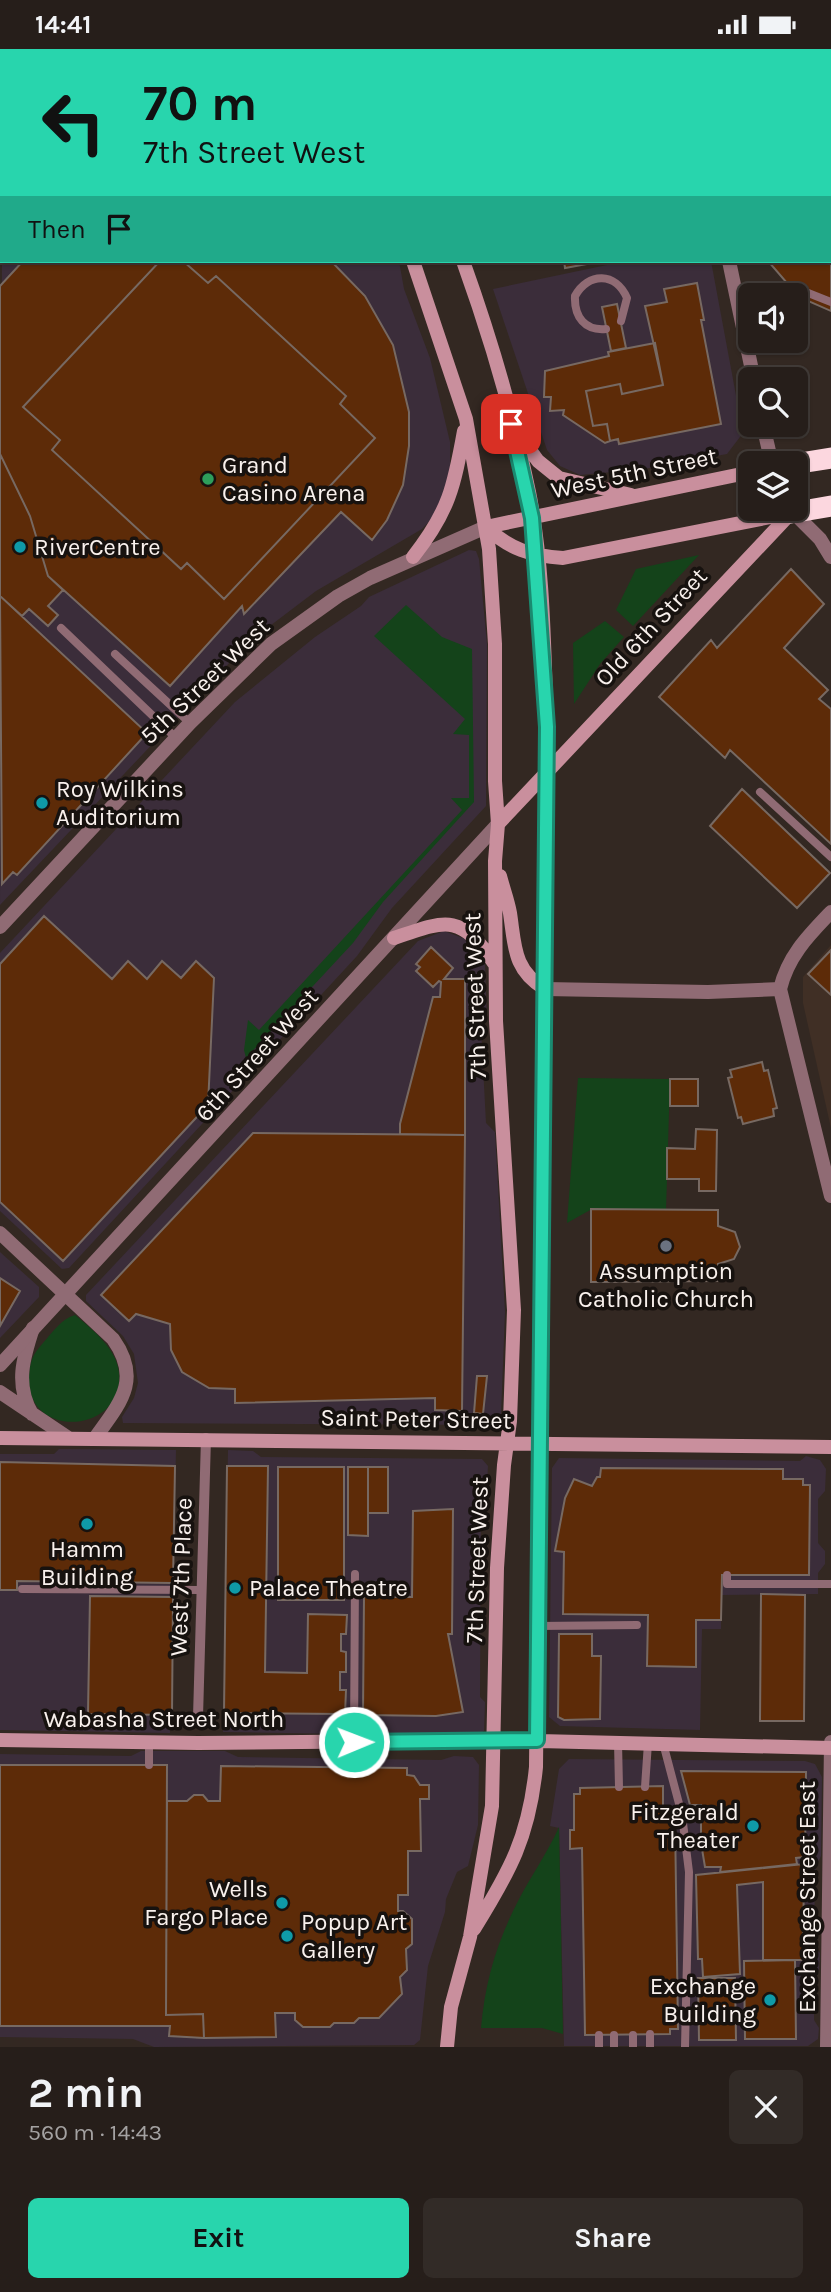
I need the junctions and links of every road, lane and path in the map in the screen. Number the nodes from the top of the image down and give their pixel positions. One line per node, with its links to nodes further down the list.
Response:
1 (414, 263): 9 (main road, 7th Street West)
2 (464, 263): 10 (main road)
3 (729, 263): 4 (street)
4 (737, 299): 5 (lane); 8 (street)
5 (831, 302)
6 (621, 321): 7 (lane)
7 (607, 329)
8 (751, 367)
9 (466, 419): 21 (main road, 7th Street West); 23 (main road)
10 (511, 424): 14 (main road); 17 (main road)
11 (831, 458): 12 (highway)
12 (808, 462)
13 (738, 475): 14 (main road, West 5th Street)
14 (632, 495): 17 (main road, West 5th Street)
15 (831, 506): 16 (highway)
16 (808, 509)
17 (532, 518): 21 (main road, West 5th Street); 22 (main road)
18 (742, 521): 22 (main road)
19 (781, 521): 29 (main road, Old 6th Street)
20 (801, 521): 24 (street)
21 (486, 527): 22 (main road); 23 (street, 5th Street West); 31 (main road, 7th Street West)
22 (536, 556): 29 (main road)
23 (413, 557): 27 (street, 5th Street West)
24 (831, 557)
25 (61, 628): 28 (lane)
26 (115, 653): 27 (lane)
27 (190, 723): 28 (street, 5th Street West)
28 (176, 738): 35 (street, 5th Street West)
29 (547, 773): 31 (main road, 6th Street West); 38 (main road)
30 (760, 792): 32 (lane)
31 (498, 824): 33 (main road, 7th Street West); 36 (street, 6th Street West)
32 (831, 857)
33 (495, 861): 37 (main road, 7th Street West); 38 (main road)
34 (831, 912): 39 (street)
35 (1, 924)
36 (394, 937): 37 (main road); 43 (street, 6th Street West)
37 (494, 963): 52 (main road, 7th Street West)
38 (545, 989): 39 (street); 53 (main road)
39 (780, 989): 40 (street)
40 (827, 1158): 41 (street)
41 (831, 1196)
42 (0, 1234): 43 (street)
43 (65, 1294): 44 (street, 6th Street West); 50 (street)
44 (33, 1328): 45 (street, 6th Street West); 47 (street)
45 (0, 1365)
46 (0, 1392): 47 (street)
47 (32, 1414): 48 (street)
48 (66, 1437): 49 (main road, Saint Peter Street); 50 (main road, Saint Peter Street)
49 (0, 1438)
50 (95, 1438): 51 (main road, Saint Peter Street)
51 (206, 1438): 52 (main road, Saint Peter Street); 59 (street, West 7th Place)
52 (508, 1443): 53 (main road, Saint Peter Street); 64 (main road, 7th Street West)
53 (539, 1443): 54 (main road, Saint Peter Street); 61 (main road)
54 (831, 1447)
55 (355, 1574): 67 (lane)
56 (727, 1575): 57 (lane)
57 (831, 1584)
58 (22, 1589): 59 (lane)
59 (201, 1590): 62 (street, West 7th Place)
60 (637, 1625): 61 (lane)
61 (537, 1626): 65 (main road)
62 (198, 1717)
63 (0, 1740): 66 (main road, Wabasha Street North)
64 (495, 1740): 65 (main road, Wabasha Street North); 67 (main road, Wabasha Street North); 75 (main road, 7th Street West)
65 (537, 1740): 68 (main road, Wabasha Street North); 75 (main road)
66 (149, 1742): 67 (main road, Wabasha Street North); 72 (lane)
67 (354, 1742)
68 (618, 1742): 70 (main road, Wabasha Street North); 73 (lane)
69 (831, 1742): 71 (street, Exchange Street East)
70 (655, 1743): 71 (main road, Wabasha Street North); 74 (lane); 85 (lane)
71 (831, 1748): 86 (street, Exchange Street East)
72 (149, 1765)
73 (619, 1787)
74 (645, 1787)
75 (470, 1937): 80 (main road)
76 (599, 2035): 81 (lane)
77 (614, 2035): 82 (lane)
78 (633, 2035): 83 (lane)
79 (650, 2035): 84 (lane)
80 (447, 2047)
81 (599, 2047)
82 (614, 2047)
83 (633, 2047)
84 (650, 2047)
85 (685, 2047)
86 (827, 2047)

